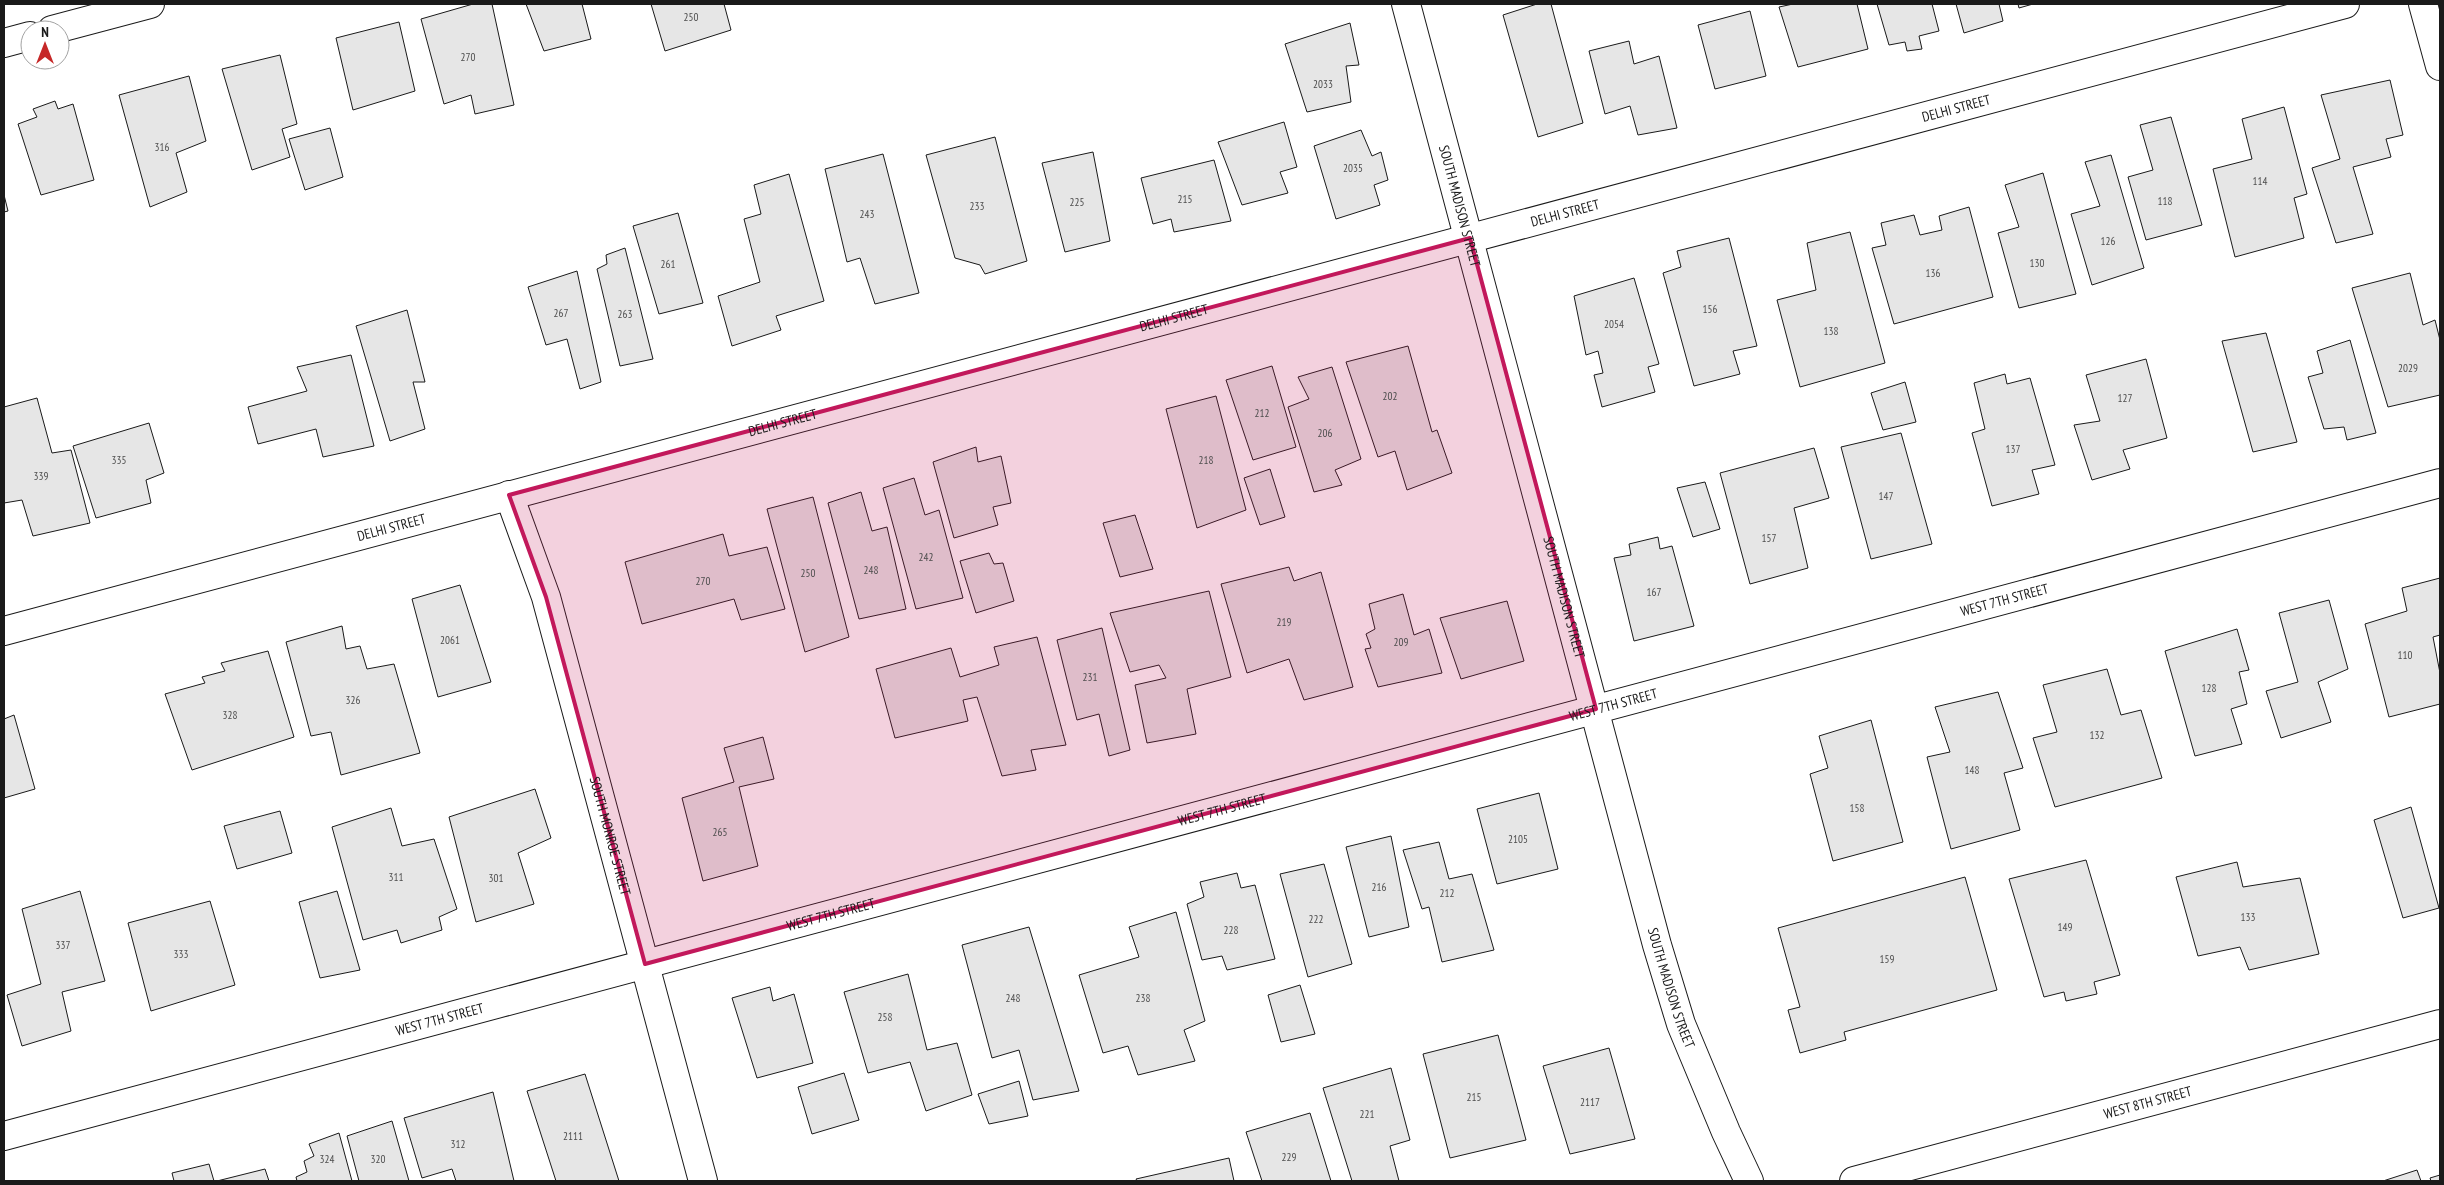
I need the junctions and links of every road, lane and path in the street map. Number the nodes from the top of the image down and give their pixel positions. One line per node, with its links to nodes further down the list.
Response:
1 (150, 4): 5 (street)
2 (1406, 4): 9 (street, SOUTH MADISON STREET)
3 (2345, 4): 9 (street, DELHI STREET)
4 (2424, 4): 8 (street)
5 (70, 25)
6 (20, 39): 7 (street)
7 (4, 43)
8 (2440, 66)
9 (1470, 238): 11 (street, DELHI STREET); 13 (street, SOUTH MADISON STREET)
10 (2440, 483): 13 (street, WEST 7TH STREET)
11 (509, 495): 12 (street, DELHI STREET); 14 (street, SOUTH MONROE STREET)
12 (4, 631)
13 (1596, 709): 14 (street, WEST 7TH STREET); 18 (street, SOUTH MADISON STREET)
14 (645, 964): 16 (street, WEST 7TH STREET); 17 (street, SOUTH MONROE STREET)
15 (2440, 1024): 19 (street, WEST 8TH STREET)
16 (4, 1136)
17 (703, 1181)
18 (1749, 1181)
19 (1854, 1181)

